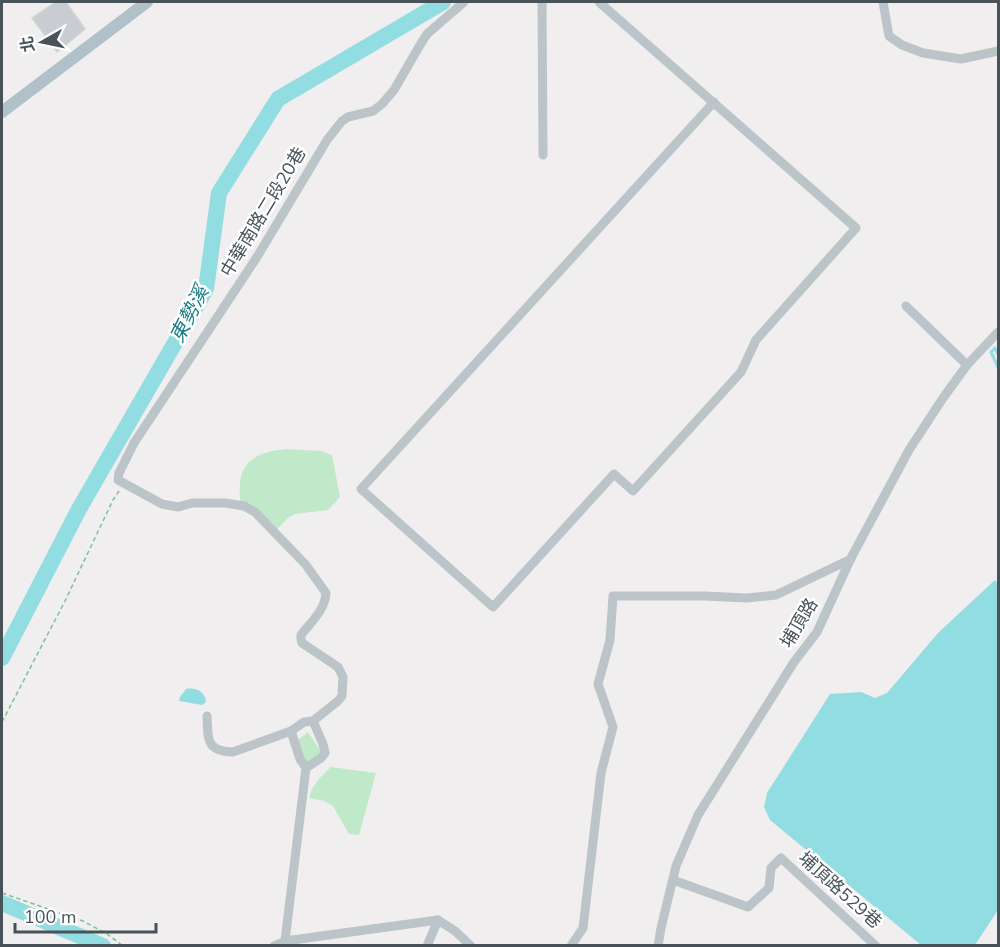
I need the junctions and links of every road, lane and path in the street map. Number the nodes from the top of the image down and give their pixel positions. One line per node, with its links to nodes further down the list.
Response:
1 (147, 2): 8 (main road)
2 (464, 2): 13 (street, 中華南路二段20巷)
3 (542, 2): 9 (street)
4 (599, 2): 7 (street)
5 (882, 2): 6 (street)
6 (999, 51)
7 (714, 102): 7 (street)
8 (2, 112)
9 (543, 155)
10 (906, 306): 12 (street)
11 (997, 338): 12 (street, 埔頂路)
12 (968, 365): 14 (street, 埔頂路)
13 (124, 483): 16 (street); 17 (path)
14 (851, 558): 20 (street, 埔頂路); 28 (street)
15 (207, 716): 18 (street)
16 (313, 721): 18 (street); 19 (street)
17 (2, 722)
18 (291, 730): 19 (street)
19 (306, 768): 23 (street)
20 (673, 880): 29 (street, 埔頂路); 30 (street, 埔頂路529巷)
21 (2, 893): 24 (path)
22 (438, 920): 23 (street); 26 (street); 27 (street)
23 (285, 941): 25 (street)
24 (123, 945)
25 (274, 945)
26 (427, 945)
27 (471, 945)
28 (571, 945)
29 (658, 945)
30 (876, 945)

